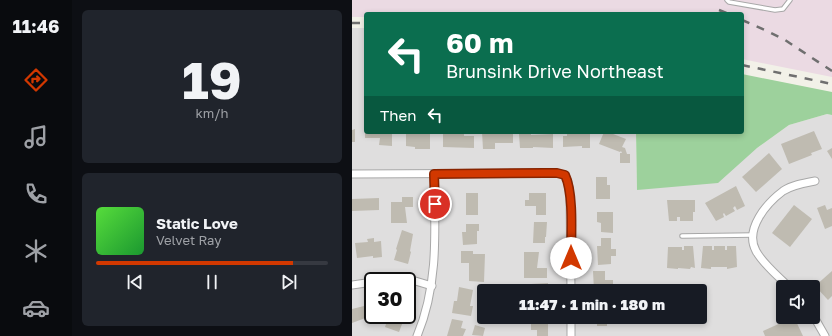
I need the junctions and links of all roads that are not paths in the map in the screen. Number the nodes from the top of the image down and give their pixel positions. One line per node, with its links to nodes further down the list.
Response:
1 (790, 0): 2 (lane)
2 (729, 1)
3 (352, 174): 4 (street)
4 (434, 174): 11 (street); 13 (street)
5 (815, 181): 6 (street)
6 (753, 235): 7 (lane); 8 (street)
7 (682, 236)
8 (782, 280)
9 (416, 281): 13 (street)
10 (364, 283): 12 (street)
11 (571, 284)
12 (352, 285)
13 (432, 286): 16 (street)
14 (571, 324): 17 (street)
15 (818, 324): 18 (street)
16 (417, 336)
17 (571, 336)
18 (825, 336)

